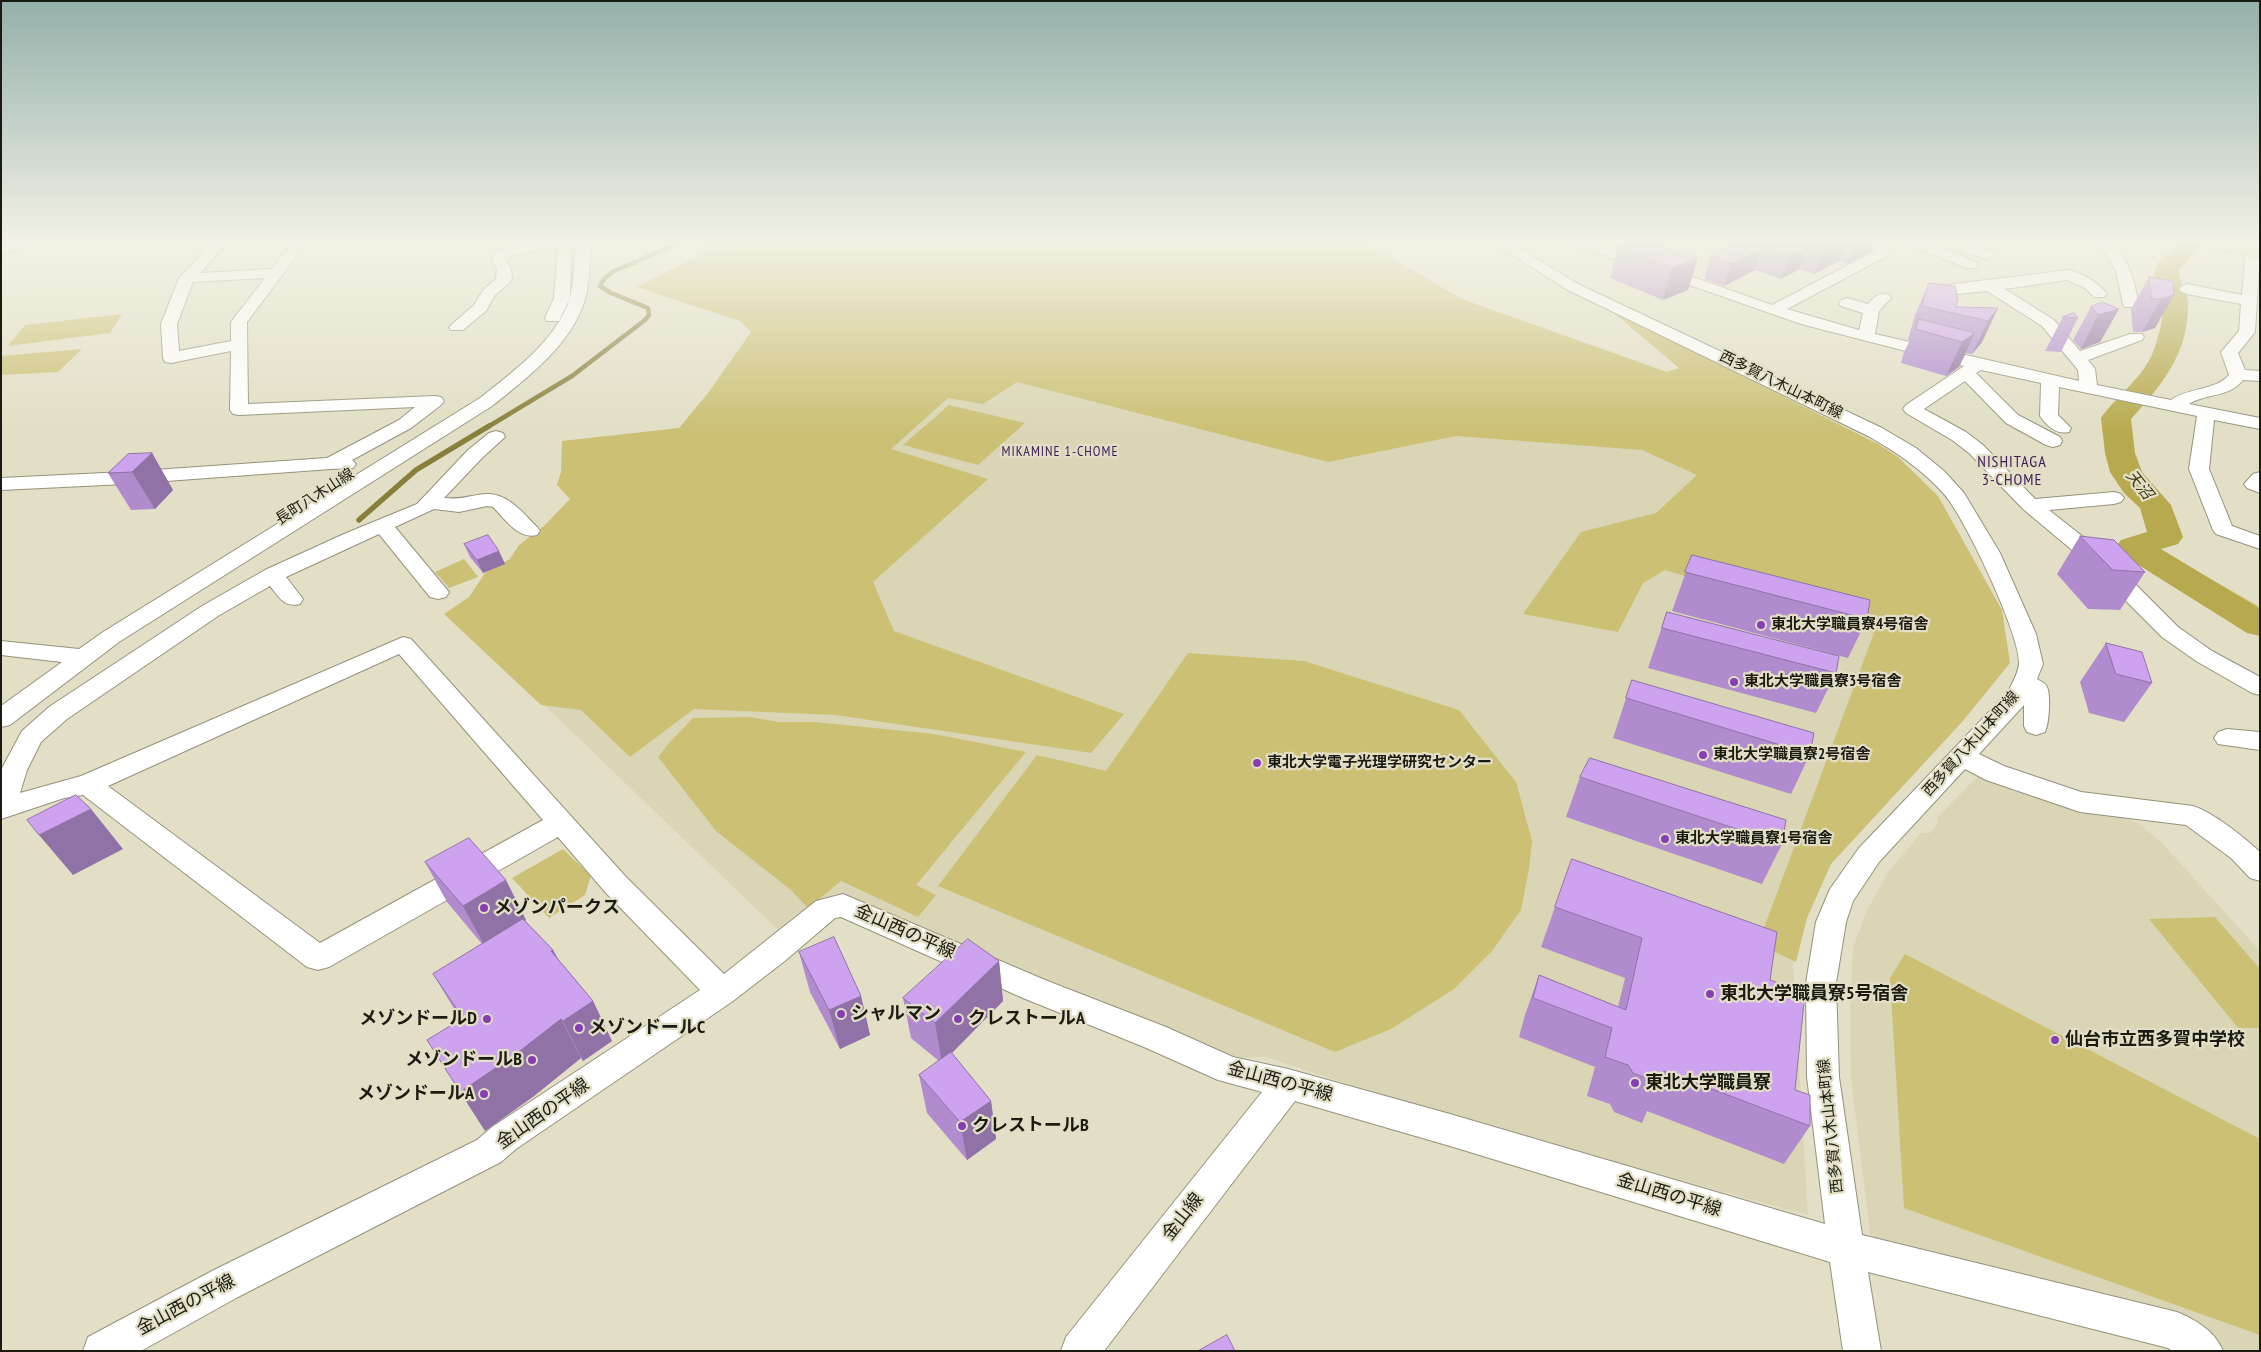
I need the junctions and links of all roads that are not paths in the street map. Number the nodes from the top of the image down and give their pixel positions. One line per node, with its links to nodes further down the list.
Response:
1 (176, 305): 20 (street)
2 (251, 305): 20 (street)
3 (482, 305): 15 (street)
4 (559, 305): 34 (street, 長町八木山線)
5 (575, 305): 34 (street)
6 (1612, 305): 49 (street, 西多賀八木山本町線)
7 (1760, 305): 13 (street)
8 (1783, 305): 13 (street)
9 (1854, 305): 14 (street)
10 (1876, 305): 14 (street)
11 (2020, 305): 21 (street)
12 (2253, 305): 16 (street)
13 (1774, 310): 17 (street)
14 (1871, 310): 17 (street)
15 (457, 328)
16 (2243, 336): 19 (street); 23 (street)
17 (1866, 337): 22 (street)
18 (2136, 337): 21 (street)
19 (2260, 340)
20 (239, 344): 27 (street)
21 (2077, 358): 26 (street)
22 (1973, 369): 25 (street); 25 (street); 40 (street)
23 (2238, 375): 24 (street); 28 (street)
24 (2260, 376)
25 (2050, 379): 26 (street)
26 (2088, 388): 28 (street)
27 (335, 406): 30 (street); 33 (street)
28 (2175, 406): 29 (street)
29 (2206, 413): 31 (street); 43 (street)
30 (320, 424)
31 (2260, 424)
32 (496, 437): 39 (street)
33 (331, 463): 34 (street); 36 (street)
34 (369, 471): 48 (street, 長町八木山線); 52 (street)
35 (2260, 478): 37 (street)
36 (1, 484)
37 (2260, 488)
38 (2114, 498): 40 (street)
39 (431, 503): 41 (street); 42 (street)
40 (2030, 504): 50 (street)
41 (383, 526): 44 (street); 45 (street)
42 (530, 531)
43 (2260, 543)
44 (273, 575): 46 (street); 58 (street)
45 (438, 592)
46 (292, 599)
47 (1, 648): 48 (street)
48 (72, 655): 51 (street, 長町八木山線)
49 (2024, 683): 53 (street); 56 (street, 西多賀八木山本町線)
50 (2260, 687)
51 (1, 706)
52 (1, 719)
53 (2036, 726)
54 (2227, 738): 55 (street)
55 (2260, 741)
56 (1961, 756): 60 (street); 63 (street, 西多賀八木山本町線)
57 (86, 785): 58 (street); 59 (street); 59 (street)
58 (1, 808)
59 (561, 823): 61 (street)
60 (2260, 870)
61 (722, 992): 62 (street, 金山西の平線); 64 (street, 金山西の平線)
62 (1288, 1084): 63 (street, 金山西の平線); 65 (street, 金山線)
63 (1847, 1249): 66 (street, 西多賀八木山本町線); 67 (street, 金山西の平線)
64 (102, 1351)
65 (1080, 1351)
66 (1862, 1351)
67 (2204, 1351)

